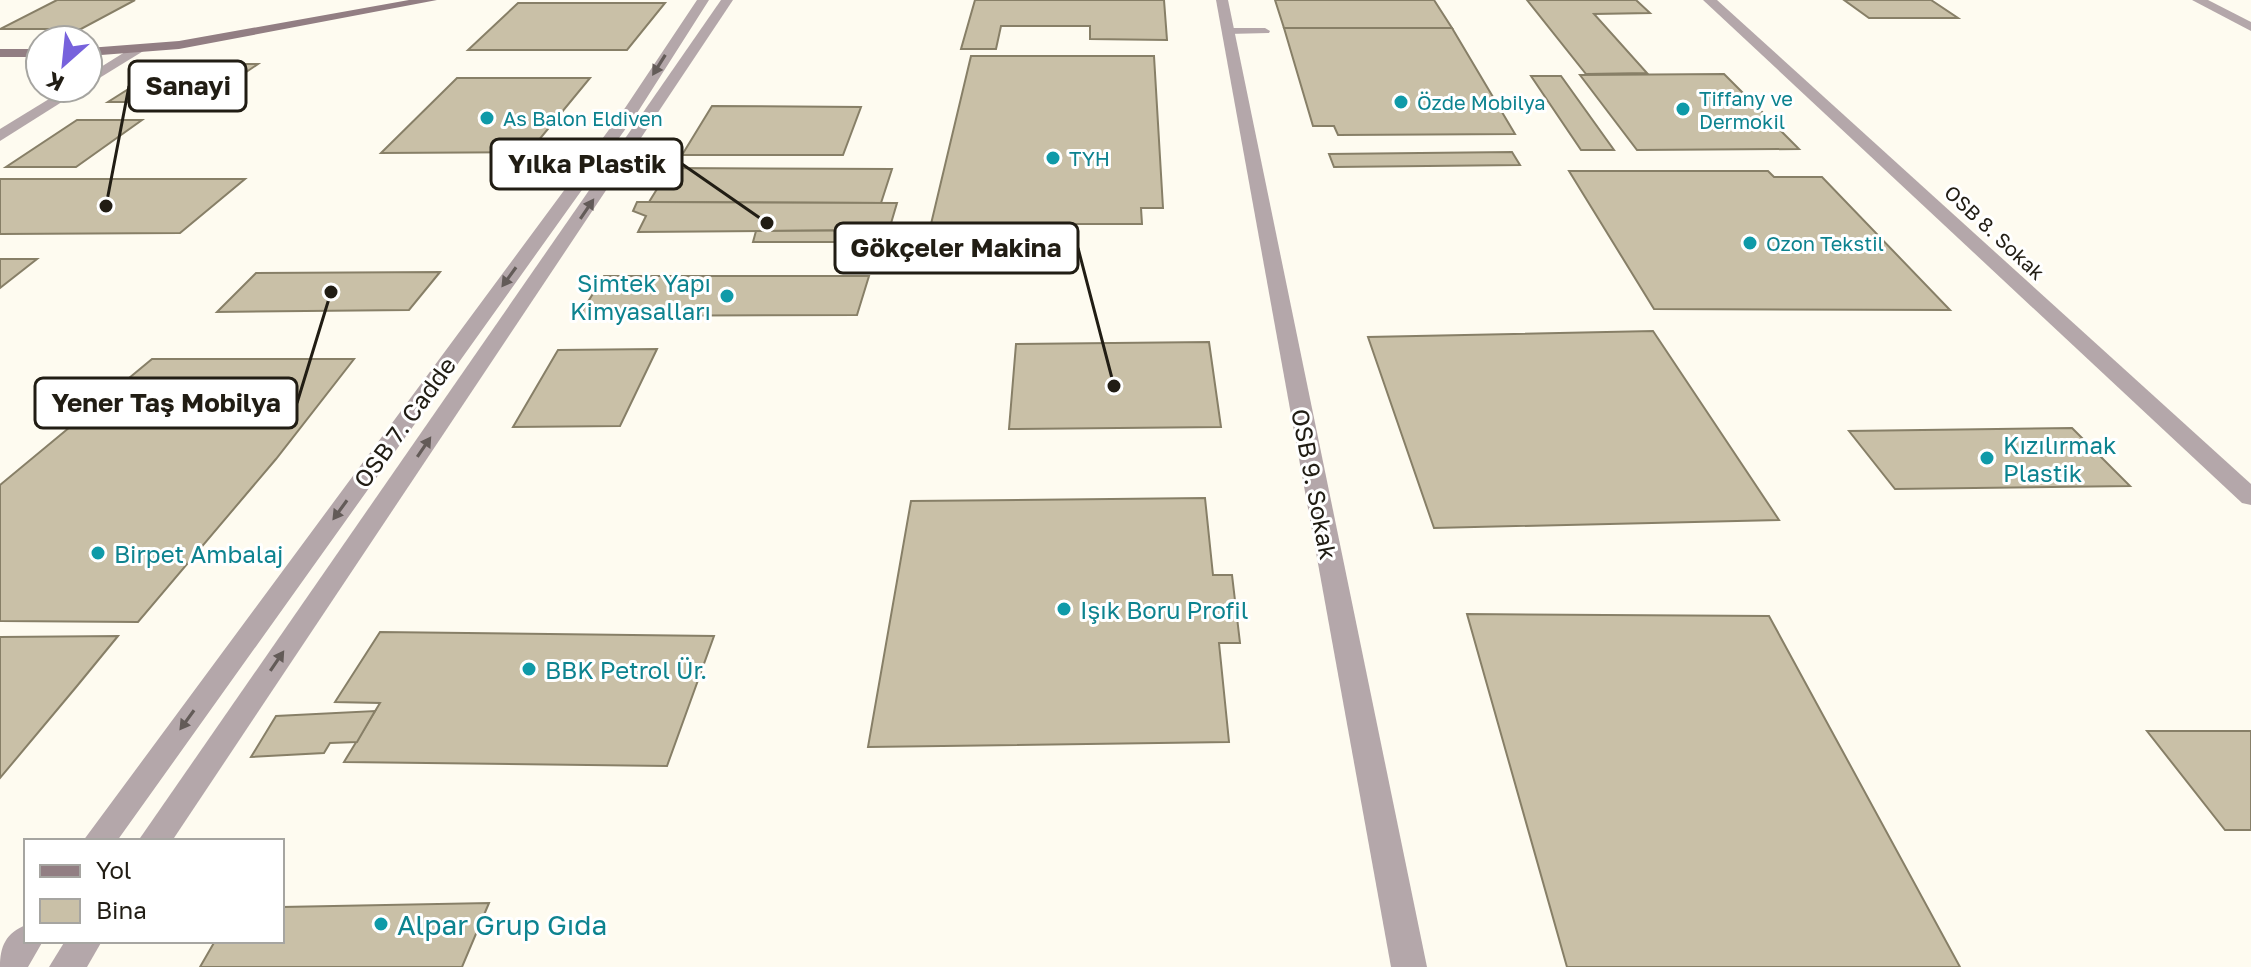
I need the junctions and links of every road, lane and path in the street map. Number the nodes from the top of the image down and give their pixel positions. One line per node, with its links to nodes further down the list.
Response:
1 (395, 0): 11 (street)
2 (431, 0): 14 (street)
3 (703, 0): 22 (street, OSB 7. Cadde, one-way to 22)
4 (727, 0): 23 (street, OSB 7. Cadde, one-way to 4)
5 (1222, 0): 9 (street, OSB 9. Sokak)
6 (1709, 0): 21 (street, OSB 8. Sokak)
7 (2198, 0): 8 (street)
8 (2251, 27)
9 (1228, 31): 10 (lane); 28 (street, OSB 9. Sokak)
10 (1265, 31)
11 (104, 43)
12 (0, 44): 13 (street)
13 (24, 44)
14 (138, 50): 15 (street); 18 (street)
15 (104, 51)
16 (0, 53): 17 (street)
17 (24, 53)
18 (104, 71)
19 (51, 104): 20 (street)
20 (0, 136)
21 (2251, 497)
22 (100, 839)
23 (155, 839)
24 (25, 943): 26 (street)
25 (84, 943): 27 (street)
26 (7, 967)
27 (67, 967)
28 (1409, 967)

